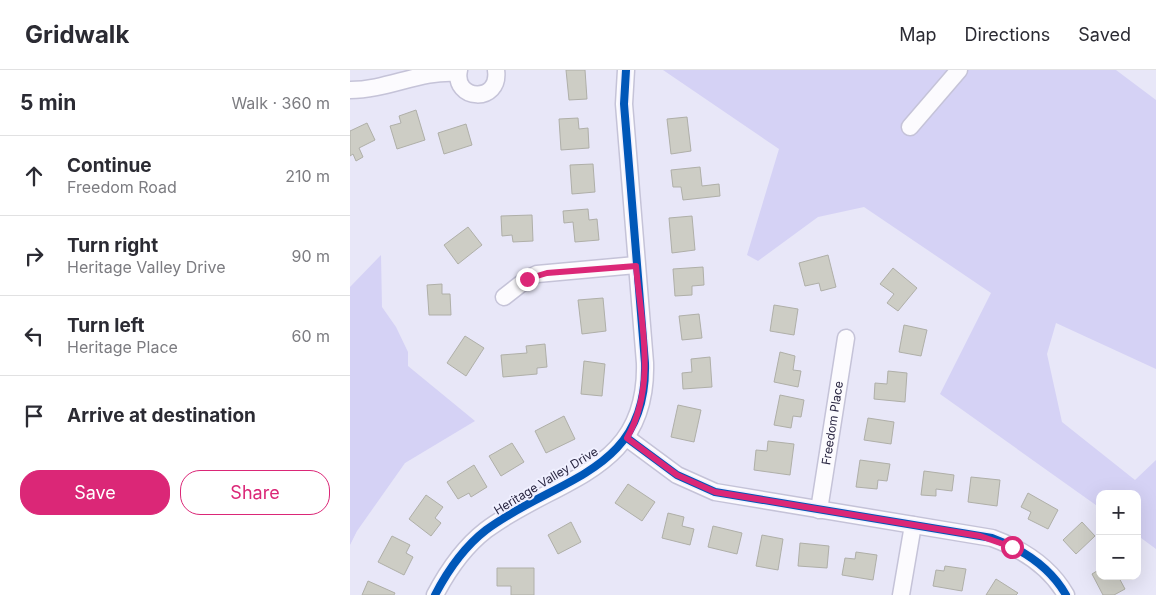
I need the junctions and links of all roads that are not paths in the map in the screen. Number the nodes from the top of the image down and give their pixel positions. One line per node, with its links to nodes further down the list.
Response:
1 (496, 70): 3 (street)
2 (959, 70): 6 (street)
3 (459, 72): 5 (street)
4 (624, 72): 7 (street, Heritage Valley Drive)
5 (350, 90)
6 (910, 127)
7 (636, 266): 8 (street); 10 (street, Heritage Valley Drive)
8 (504, 297)
9 (846, 338): 11 (street, Freedom Place)
10 (627, 438): 11 (street); 13 (street, Heritage Valley Drive)
11 (819, 510): 12 (street)
12 (913, 526): 14 (street); 15 (street)
13 (437, 594)
14 (900, 595)
15 (1066, 595)

